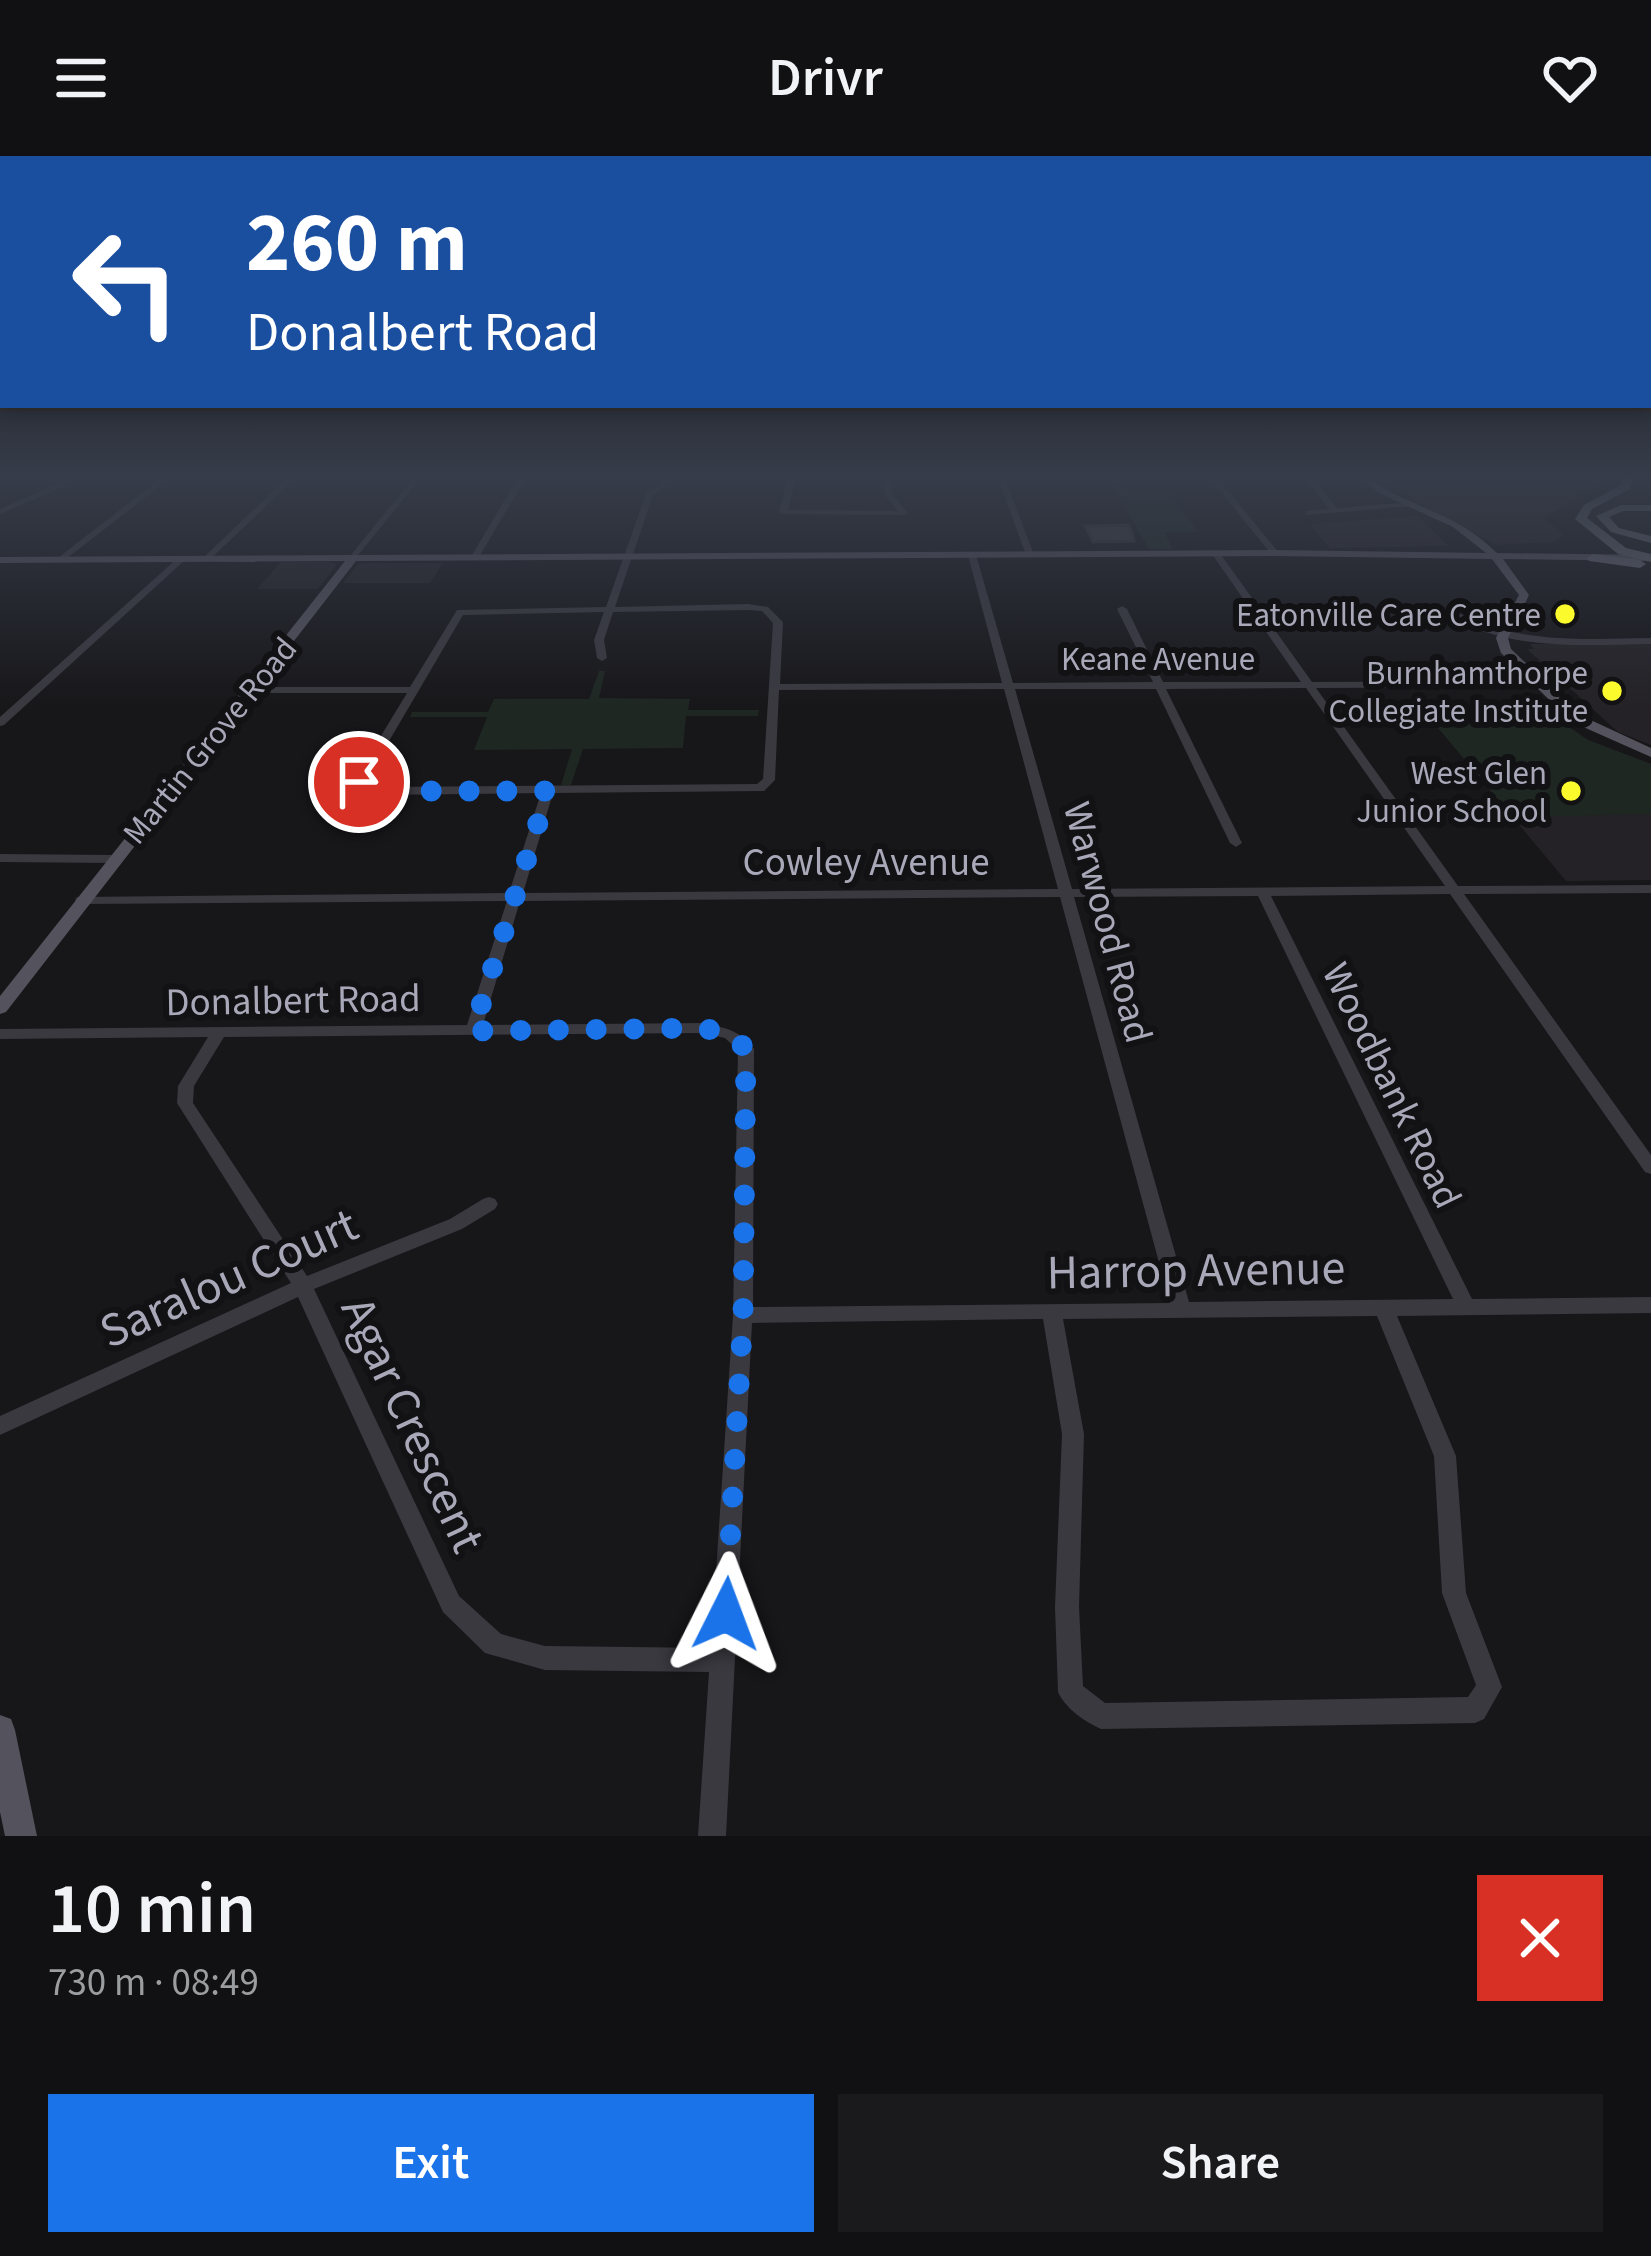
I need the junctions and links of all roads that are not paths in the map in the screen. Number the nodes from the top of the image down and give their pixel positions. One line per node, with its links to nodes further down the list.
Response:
1 (71, 552): 17 (street)
2 (214, 552): 19 (street)
3 (358, 552): 12 (street, Martin Grove Road)
4 (478, 552): 13 (street)
5 (632, 552): 14 (street)
6 (1558, 552): 9 (main road)
7 (1275, 553): 8 (main road); 9 (main road)
8 (1216, 554): 11 (main road); 29 (street)
9 (1484, 554): 15 (main road); 23 (main road)
10 (972, 555): 11 (main road); 14 (main road); 30 (street, Warwood Road)
11 (1030, 555)
12 (354, 557): 13 (main road); 19 (main road); 33 (main road, Martin Grove Road)
13 (475, 557): 14 (main road)
14 (631, 557): 21 (street)
15 (1593, 558): 16 (highway)
16 (1651, 558)
17 (62, 559): 18 (main road); 20 (main road)
18 (182, 559): 19 (main road); 34 (street)
19 (207, 559)
20 (0, 560)
21 (613, 607): 26 (street); 31 (street); 32 (street)
22 (1122, 609): 28 (street)
23 (1517, 612): 24 (main road); 24 (street)
24 (1505, 632): 25 (street); 27 (main road)
25 (1651, 641)
26 (602, 658)
27 (1540, 684): 29 (street, Keane Avenue); 35 (main road)
28 (1161, 685): 29 (street, Keane Avenue); 30 (street, Keane Avenue); 37 (street)
29 (1311, 685): 42 (street)
30 (1009, 686): 31 (street, Keane Avenue); 43 (street, Warwood Road)
31 (775, 687): 36 (street)
32 (414, 689): 33 (street); 36 (street)
33 (251, 690): 39 (main road, Martin Grove Road)
34 (0, 723)
35 (1651, 753)
36 (548, 791): 44 (street)
37 (1236, 844)
38 (0, 858): 39 (street)
39 (112, 859): 45 (main road, Martin Grove Road)
40 (1651, 889): 42 (street, Cowley Avenue)
41 (1262, 891): 42 (street, Cowley Avenue); 43 (street, Cowley Avenue); 55 (street, Woodbank Road)
42 (1456, 891): 50 (street)
43 (1066, 892): 44 (street, Cowley Avenue); 54 (street, Warwood Road)
44 (517, 896): 45 (street, Cowley Avenue); 47 (street)
45 (82, 900): 46 (main road, Martin Grove Road)
46 (0, 1008)
47 (473, 1031): 49 (street, Donalbert Road); 58 (street, Donalbert Road)
48 (0, 1034): 49 (street, Donalbert Road)
49 (218, 1034): 52 (street, Agar Crescent)
50 (1651, 1168)
51 (489, 1204): 52 (street, Saralou Court)
52 (303, 1286): 59 (street, Saralou Court); 60 (street, Agar Crescent)
53 (1651, 1304): 55 (street, Harrop Avenue)
54 (1180, 1307): 56 (street, Harrop Avenue); 57 (street, Harrop Avenue)
55 (1466, 1307): 56 (street, Harrop Avenue)
56 (1384, 1309): 57 (street)
57 (1052, 1313): 58 (street, Harrop Avenue)
58 (743, 1315): 60 (street)
59 (0, 1426)
60 (724, 1660): 63 (street)
61 (0, 1730): 62 (main road)
62 (21, 1836)
63 (712, 1836)

